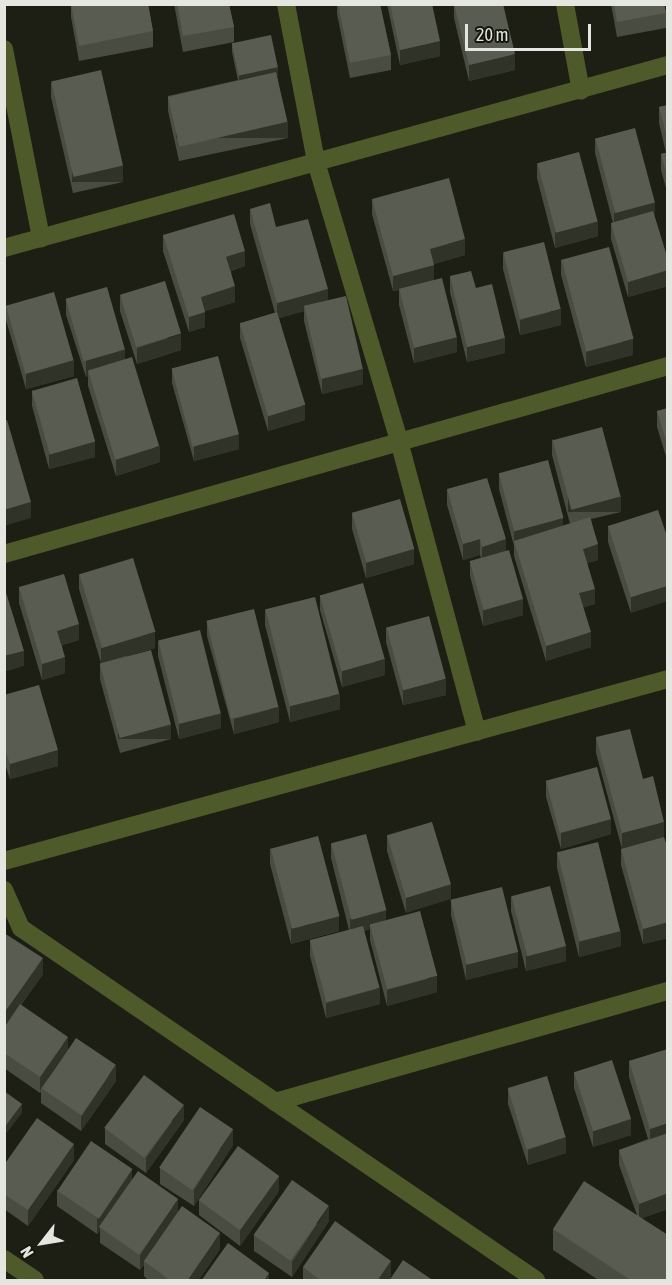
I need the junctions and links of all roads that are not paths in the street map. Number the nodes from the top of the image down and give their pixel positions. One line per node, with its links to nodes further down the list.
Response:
1 (286, 4): 6 (street)
2 (565, 4): 5 (street)
3 (4, 49): 7 (street)
4 (668, 65): 5 (street)
5 (581, 91): 6 (street)
6 (316, 162): 7 (street); 10 (street)
7 (41, 238): 8 (street)
8 (4, 248)
9 (668, 366): 10 (street)
10 (399, 441): 11 (street); 13 (street)
11 (4, 554)
12 (668, 680): 13 (street)
13 (477, 732): 14 (street)
14 (4, 861)
15 (4, 890): 17 (street)
16 (668, 991): 17 (street)
17 (275, 1102): 20 (street)
18 (4, 1259): 19 (street)
19 (35, 1281)
20 (536, 1281)

